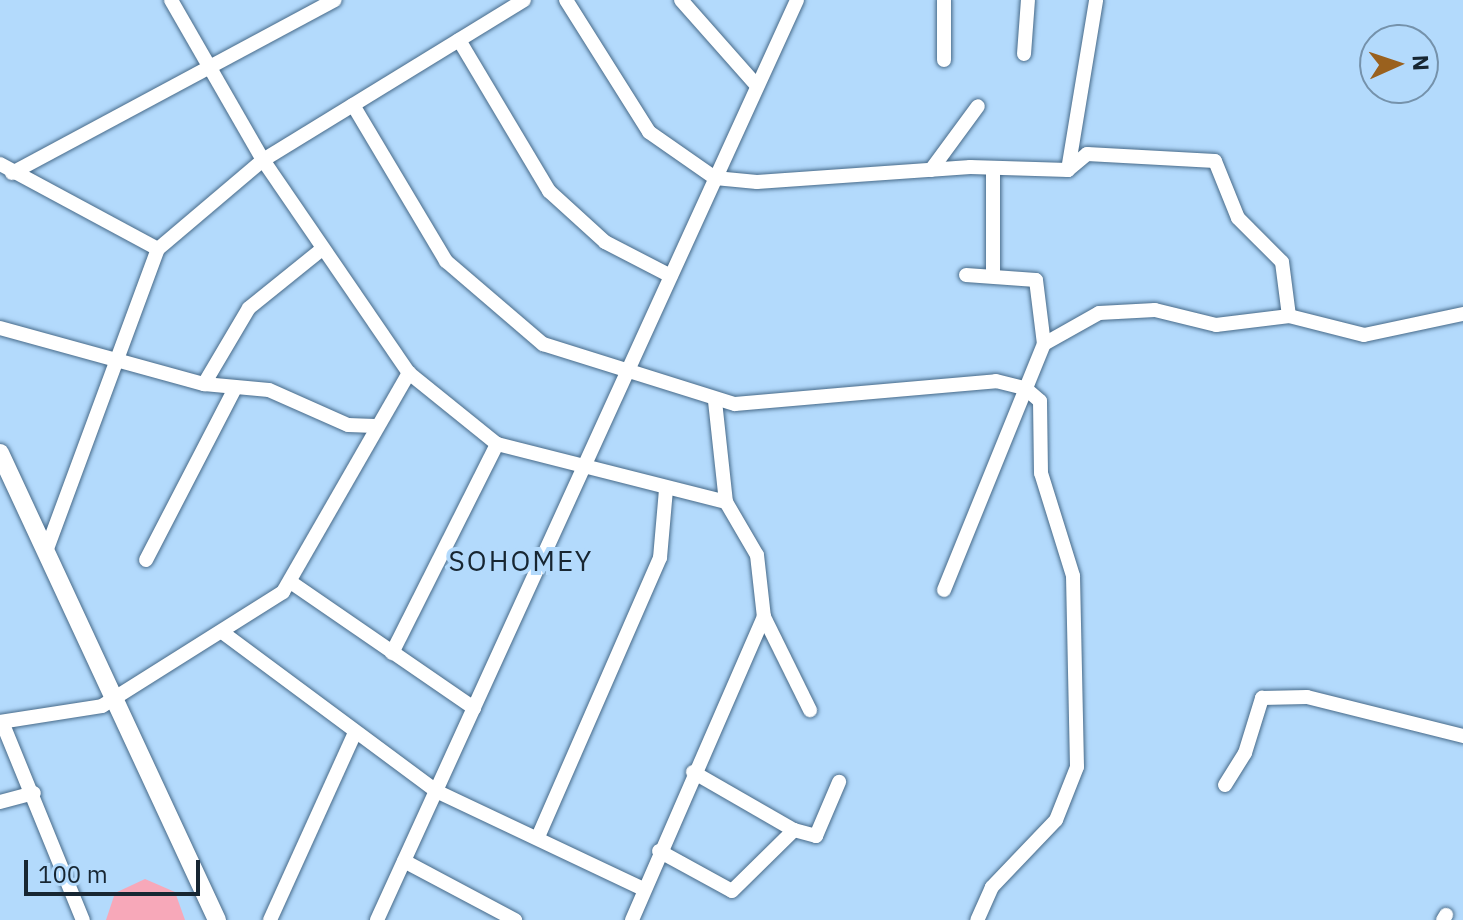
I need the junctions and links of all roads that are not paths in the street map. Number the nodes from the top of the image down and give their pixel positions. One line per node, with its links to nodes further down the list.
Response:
1 (171, 0): 13 (street)
2 (335, 0): 13 (street)
3 (524, 0): 10 (street)
4 (566, 0): 22 (street)
5 (683, 0): 14 (street)
6 (797, 0): 14 (street)
7 (944, 0): 12 (street)
8 (1028, 0): 11 (street)
9 (1096, 0): 21 (street)
10 (459, 40): 15 (street); 27 (street)
11 (1024, 54)
12 (944, 60)
13 (209, 71): 17 (street); 18 (street)
14 (757, 86): 22 (street)
15 (353, 105): 17 (street); 33 (street)
16 (978, 106): 20 (street)
17 (263, 160): 23 (street); 24 (street)
18 (6, 168): 23 (street)
19 (993, 168): 20 (street); 21 (street); 25 (street)
20 (931, 170): 22 (street)
21 (1068, 170): 29 (street)
22 (715, 178): 27 (street)
23 (158, 249): 32 (street)
24 (321, 250): 34 (street); 35 (street)
25 (993, 273): 26 (street); 31 (street)
26 (966, 275)
27 (671, 276): 33 (street)
28 (1463, 314): 29 (street)
29 (1289, 316): 31 (street)
30 (0, 328): 32 (street)
31 (1044, 344): 37 (street)
32 (115, 362): 35 (street); 47 (street)
33 (627, 372): 38 (street); 44 (street)
34 (409, 373): 40 (street); 41 (street)
35 (204, 384): 36 (street)
36 (235, 388): 39 (street); 48 (street)
37 (1025, 388): 38 (street); 50 (street); 77 (street)
38 (715, 401): 46 (street)
39 (348, 425): 40 (street); 42 (street)
40 (375, 426): 42 (street)
41 (497, 444): 44 (street); 53 (street)
42 (365, 452): 49 (street)
43 (0, 453): 47 (street)
44 (582, 471): 45 (street); 55 (street)
45 (666, 490): 46 (street); 67 (street)
46 (726, 502): 51 (street)
47 (48, 546): 54 (street)
48 (146, 560)
49 (292, 583): 52 (street); 53 (street)
50 (944, 590)
51 (764, 617): 56 (street); 60 (street)
52 (222, 632): 54 (street); 58 (street)
53 (392, 653): 55 (street)
54 (116, 697): 57 (street); 72 (street)
55 (474, 708): 63 (street)
56 (810, 710)
57 (1, 722): 64 (street)
58 (354, 735): 63 (street); 73 (street)
59 (1463, 736): 62 (street)
60 (693, 772): 66 (street); 68 (street)
61 (839, 782): 66 (street)
62 (1225, 785)
63 (436, 791): 67 (street); 69 (street)
64 (34, 793): 65 (street); 71 (street)
65 (0, 802)
66 (794, 830): 68 (street)
67 (538, 837): 70 (street)
68 (659, 851): 70 (street)
69 (404, 861): 74 (street); 75 (street)
70 (643, 889): 76 (street)
71 (83, 920)
72 (217, 920)
73 (270, 920)
74 (377, 920)
75 (515, 920)
76 (632, 920)
77 (977, 920)

